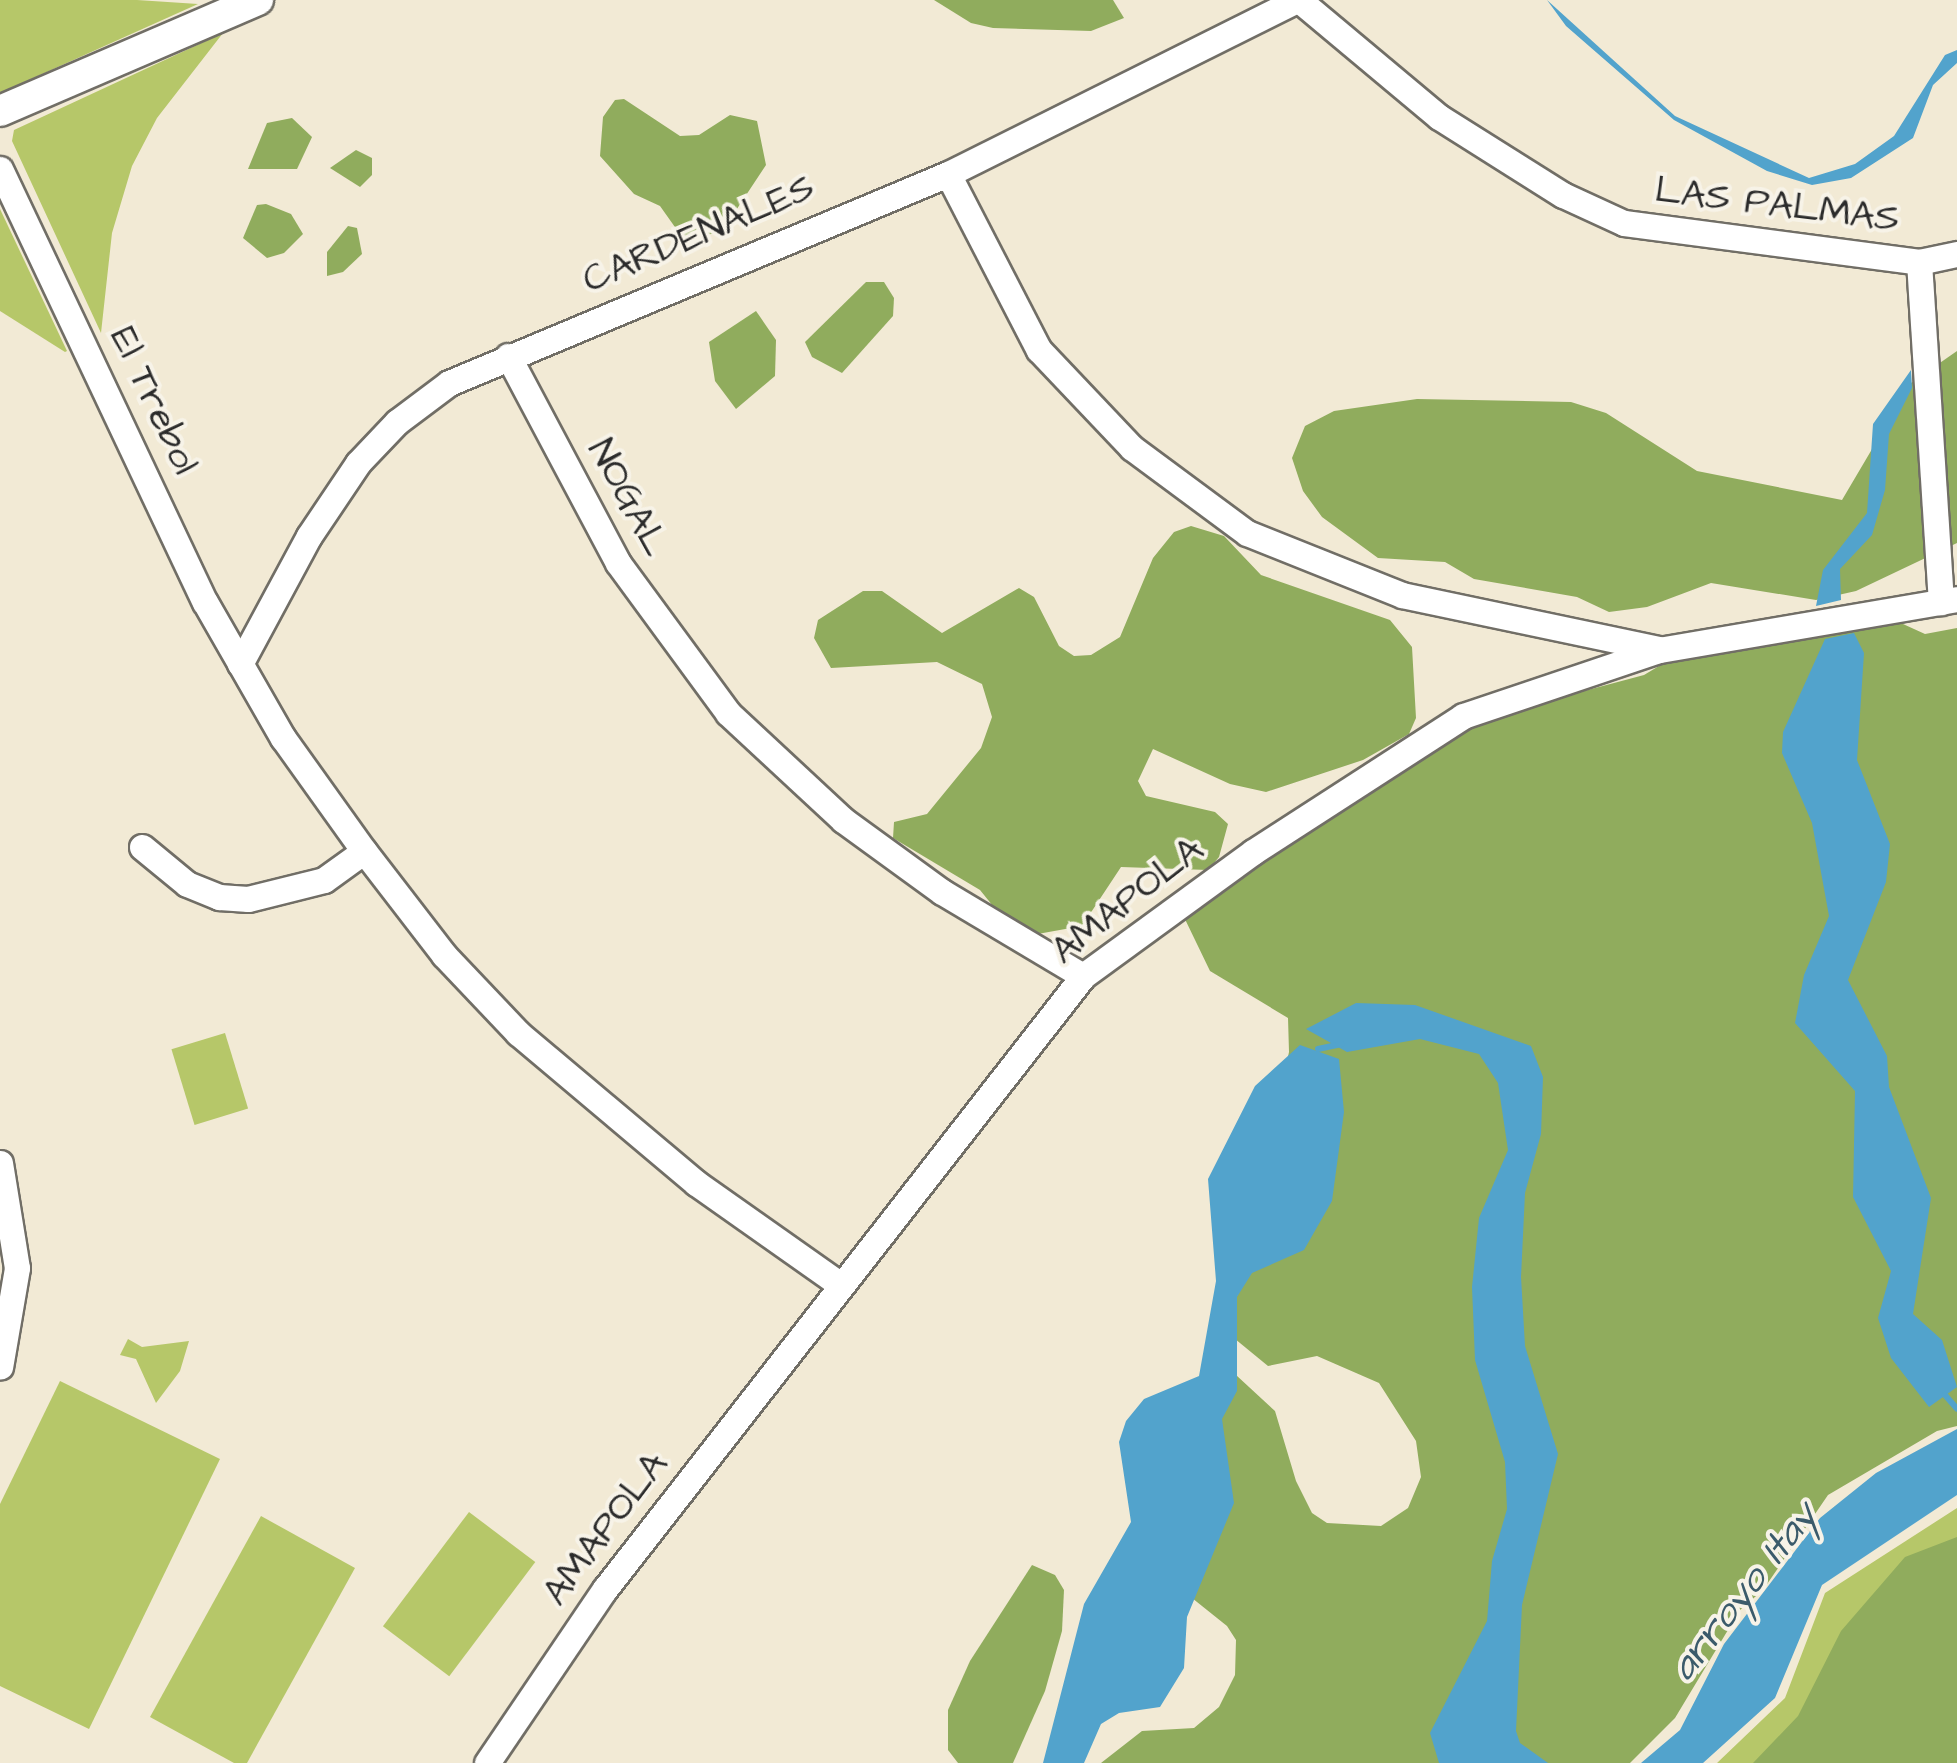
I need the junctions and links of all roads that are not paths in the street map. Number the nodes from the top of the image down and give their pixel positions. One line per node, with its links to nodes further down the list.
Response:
1 (258, 0): 3 (street)
2 (1298, 0): 5 (street, CARDENALES); 7 (street, LAS PALMAS)
3 (0, 111)
4 (0, 169): 11 (street, El Trebol)
5 (948, 174): 8 (street, CARDENALES); 10 (street)
6 (1957, 254): 7 (street, LAS PALMAS)
7 (1918, 262): 9 (street)
8 (508, 356): 11 (street, CARDENALES); 14 (street, NOGAL)
9 (1949, 600): 10 (street, AMAPOLA)
10 (1659, 650): 14 (street, AMAPOLA)
11 (240, 664): 13 (street, El Trebol)
12 (142, 847): 13 (street)
13 (364, 850): 16 (street, El Trebol)
14 (1083, 976): 16 (street, AMAPOLA)
15 (0, 1163): 17 (street)
16 (838, 1284): 18 (street, AMAPOLA)
17 (0, 1366)
18 (487, 1763)

